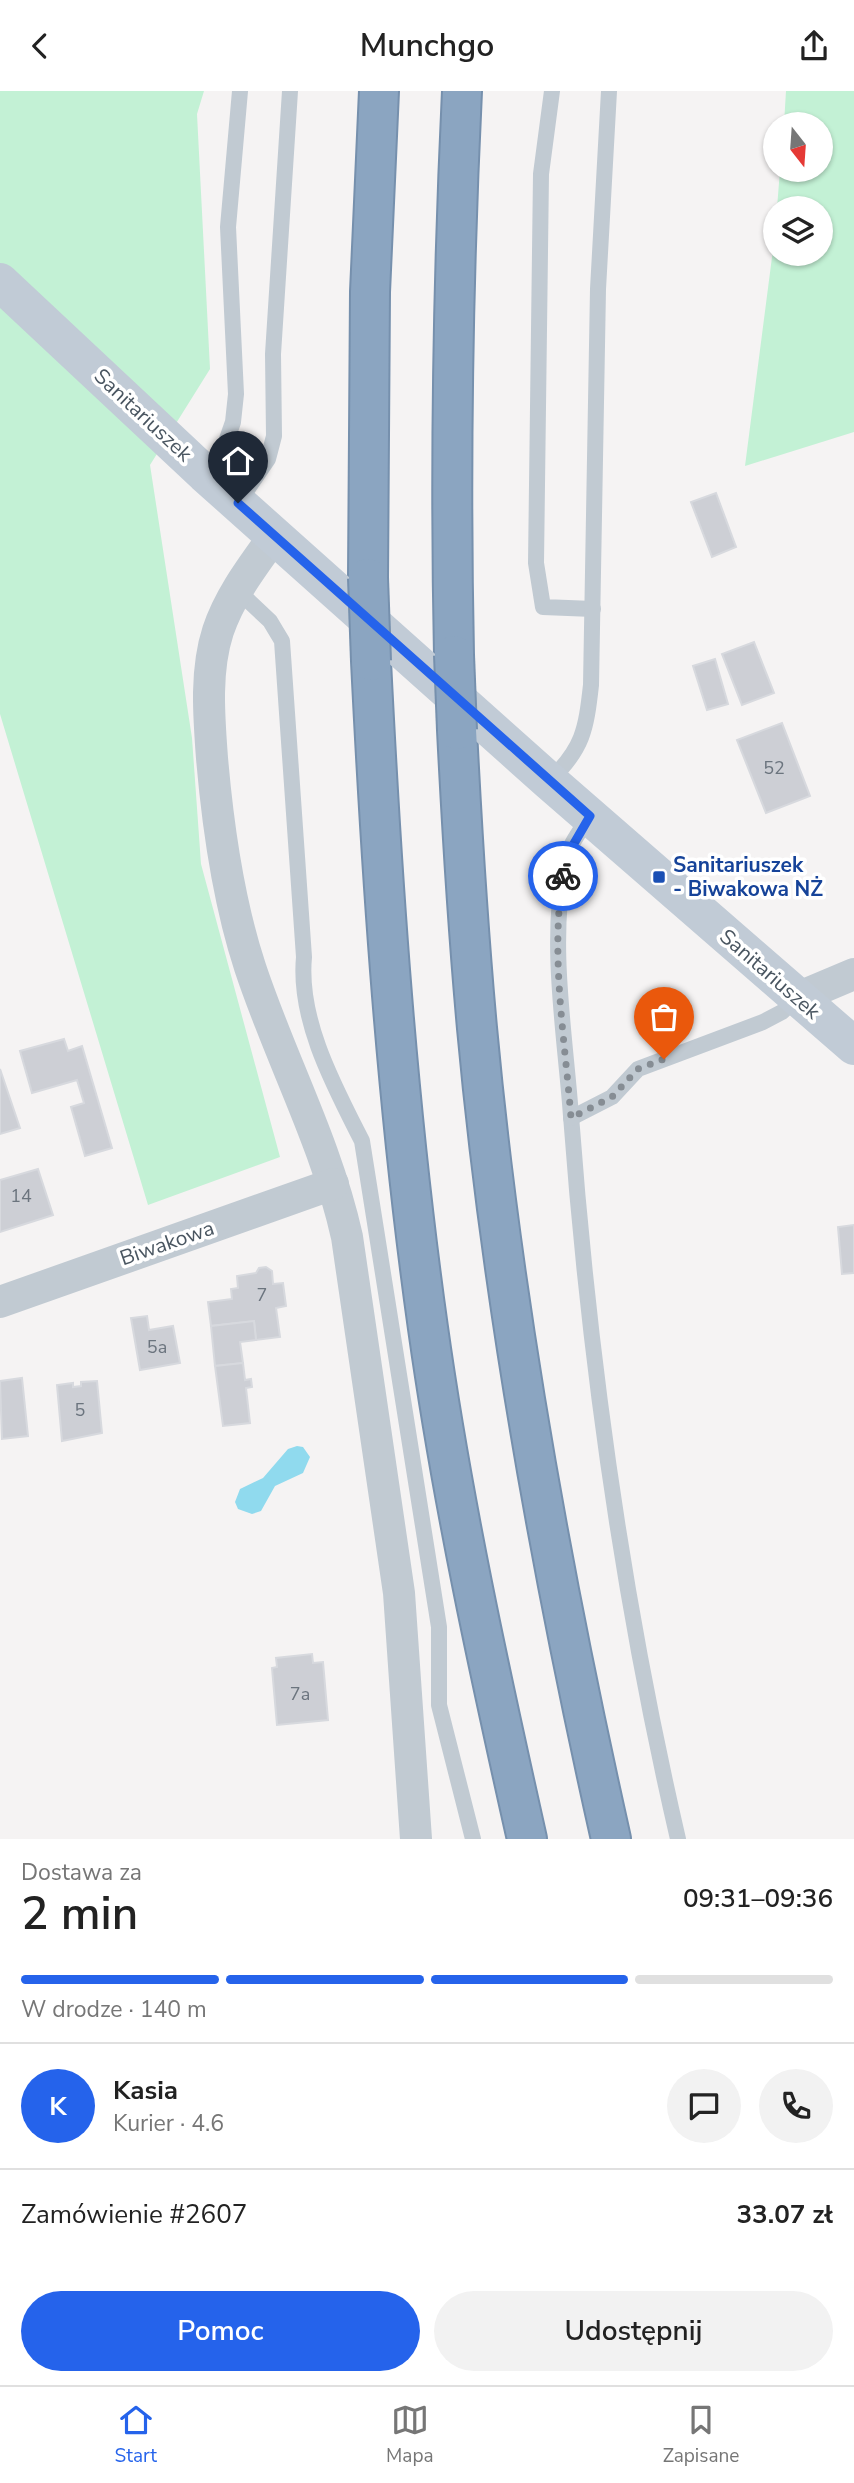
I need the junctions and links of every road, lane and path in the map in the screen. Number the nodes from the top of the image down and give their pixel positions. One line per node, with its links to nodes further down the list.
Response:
1 (240, 91): 8 (lane)
2 (290, 91): 9 (lane)
3 (379, 91): 23 (highway, bridge)
4 (462, 91): 24 (highway, bridge)
5 (552, 91): 12 (lane)
6 (609, 91): 12 (lane)
7 (0, 282): 8 (street, Sanitariuszek)
8 (205, 474): 9 (street, Sanitariuszek)
9 (238, 503): 10 (street, Sanitariuszek)
10 (275, 535): 11 (street); 13 (street, Sanitariuszek)
11 (237, 590): 19 (street); 22 (lane)
12 (593, 609): 13 (lane)
13 (549, 781): 14 (street, Sanitariuszek)
14 (590, 816): 16 (street, Sanitariuszek); 18 (lane)
15 (854, 974): 16 (street)
16 (797, 997): 17 (street, Sanitariuszek); 18 (lane)
17 (854, 1046)
18 (571, 1118): 25 (lane)
19 (333, 1184): 20 (street, Biwakowa); 21 (street)
20 (0, 1302)
21 (416, 1839)
22 (473, 1839)
23 (527, 1839)
24 (611, 1839)
25 (678, 1839)

